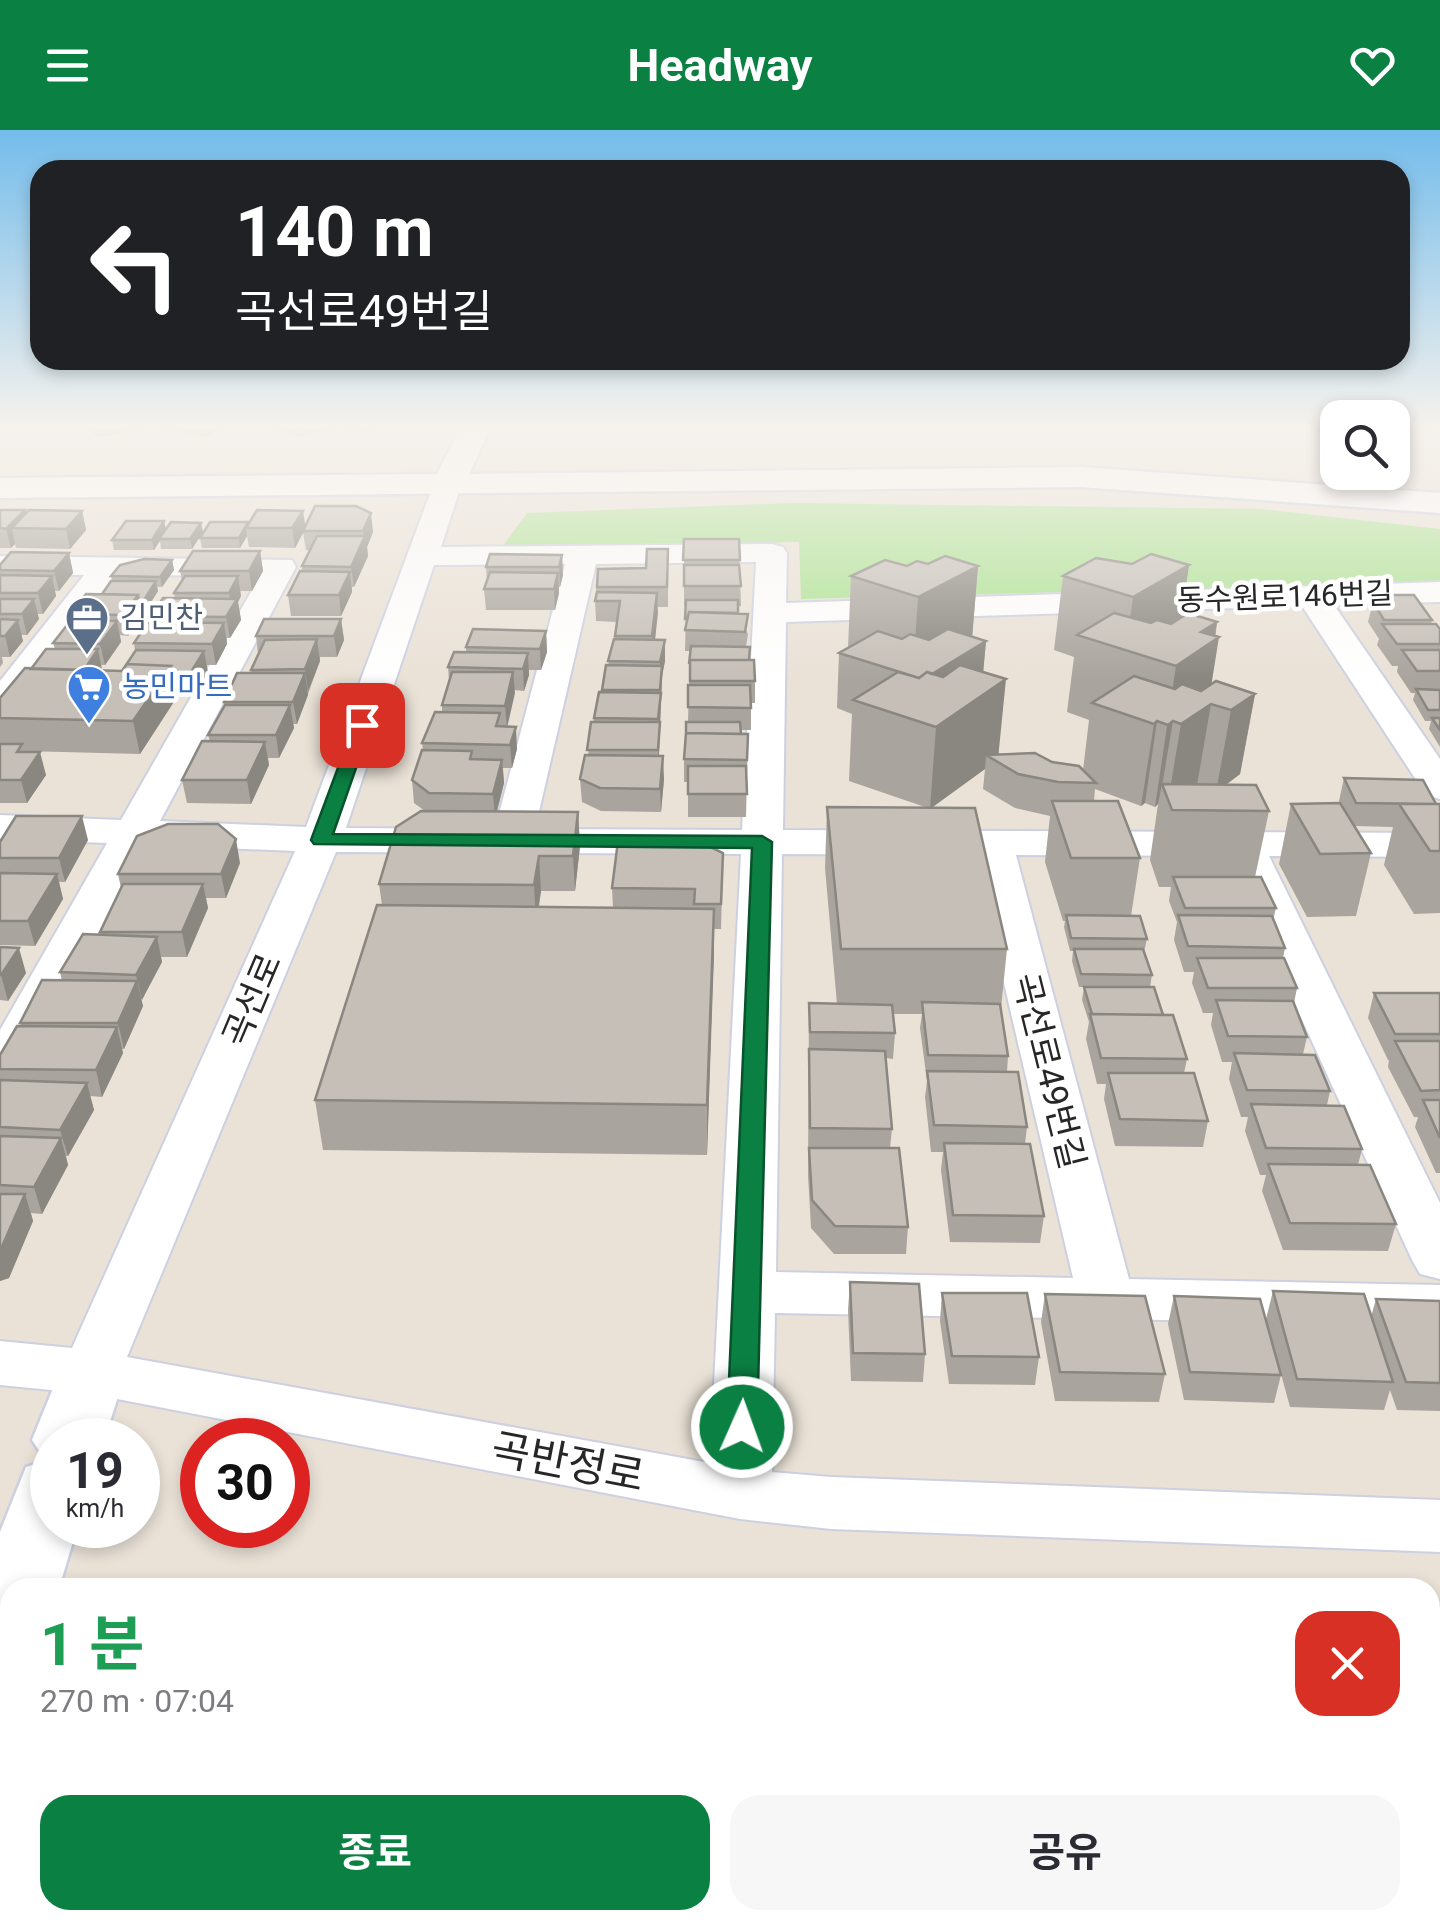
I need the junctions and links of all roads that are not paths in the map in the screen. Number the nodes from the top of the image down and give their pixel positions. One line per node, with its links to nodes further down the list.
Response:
1 (438, 511): 3 (street, 곡선로)
2 (583, 555): 3 (street); 8 (street); 14 (street)
3 (422, 556): 13 (street, 곡선로)
4 (0, 565): 5 (street)
5 (106, 568): 9 (street); 12 (street)
6 (1440, 592): 7 (street, 동수원로146번길)
7 (1312, 596): 8 (street, 동수원로146번길); 10 (street)
8 (770, 613): 15 (street)
9 (0, 705)
10 (1440, 787)
11 (0, 827): 12 (street)
12 (133, 832): 13 (street); 19 (street)
13 (321, 840): 14 (street); 25 (street, 곡선로)
14 (512, 840): 15 (street)
15 (762, 842): 16 (street); 21 (street)
16 (992, 843): 17 (street); 22 (street, 곡선로49번길)
17 (1242, 844): 18 (street); 20 (street)
18 (1440, 844)
19 (0, 1072)
20 (1440, 1260)
21 (747, 1292): 22 (street); 27 (street)
22 (1106, 1299): 23 (street)
23 (1440, 1305)
24 (0, 1363): 25 (street, 곡반정로)
25 (91, 1372): 26 (main road, 곡선로); 27 (street, 곡반정로)
26 (75, 1418)
27 (740, 1494): 28 (street, 곡반정로)
28 (1440, 1526)
29 (33, 1548): 30 (main road)
30 (23, 1578)

